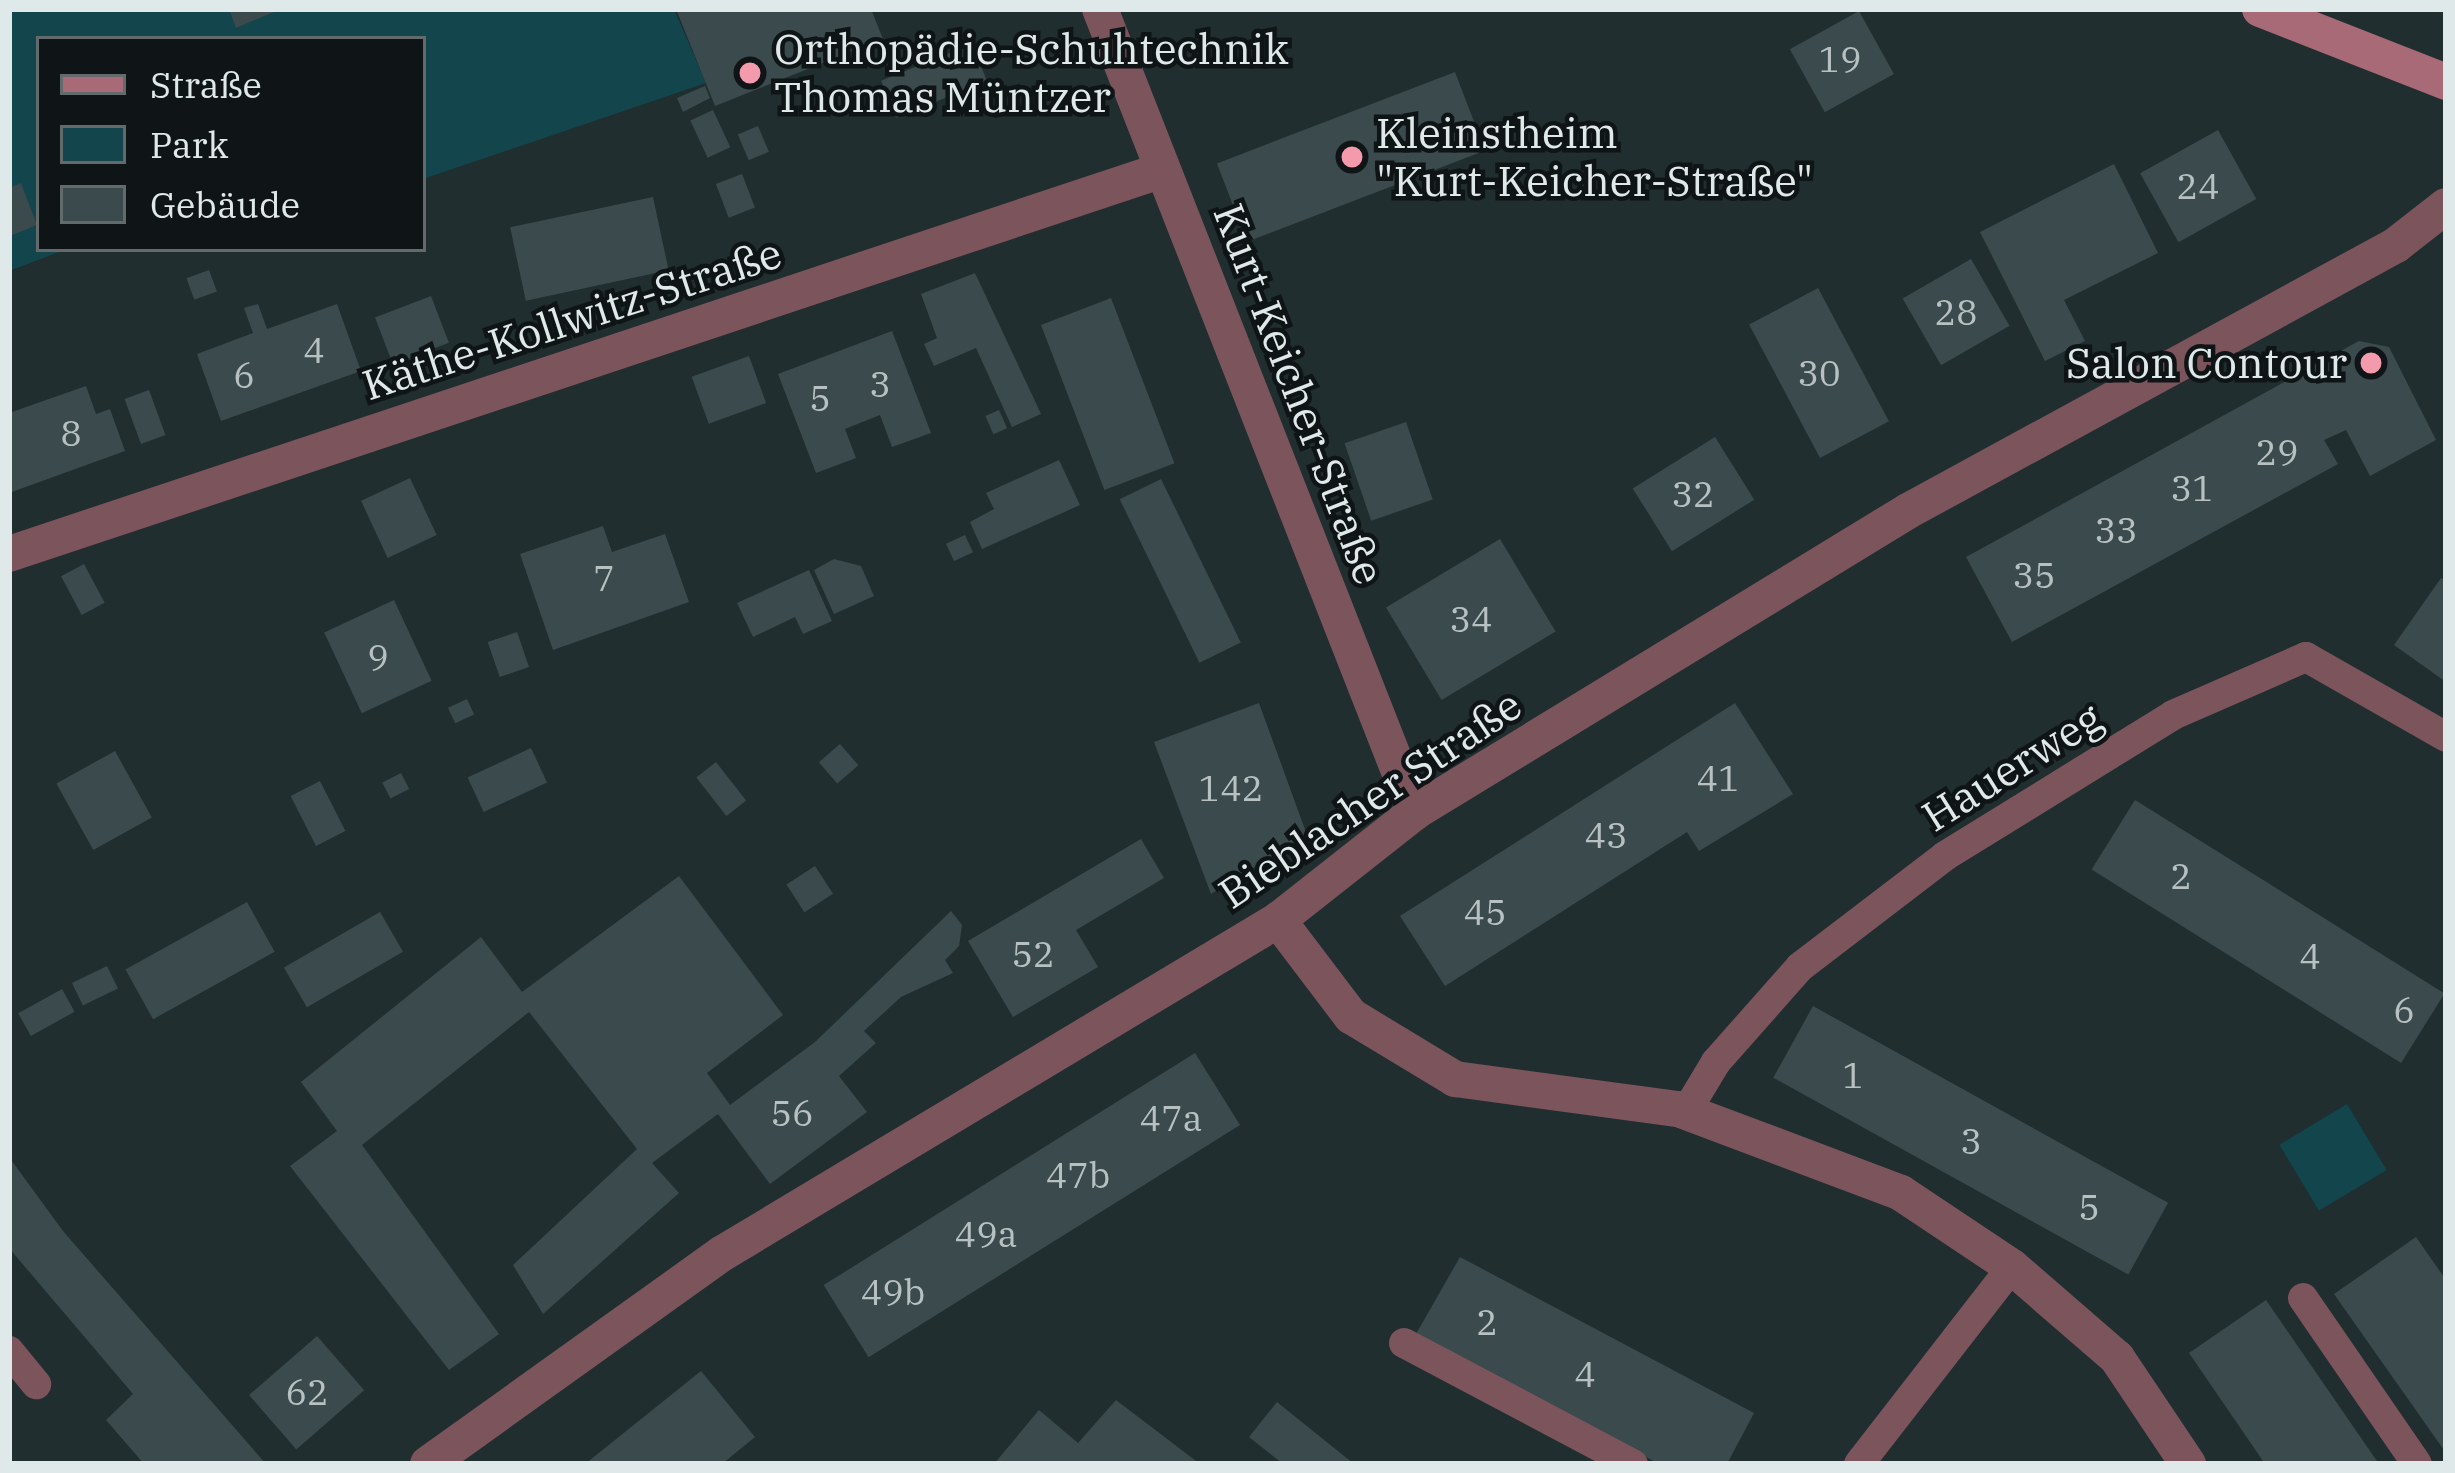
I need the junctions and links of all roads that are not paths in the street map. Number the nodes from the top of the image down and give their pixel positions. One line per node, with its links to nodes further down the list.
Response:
1 (1100, 9): 4 (street, Kurt-Keicher-Straße)
2 (2260, 9): 3 (main road)
3 (2446, 82)
4 (1163, 170): 6 (street, Käthe-Kollwitz-Straße); 8 (street, Kurt-Keicher-Straße)
5 (2446, 206): 8 (street, Bieblacher Straße)
6 (9, 554)
7 (2446, 737): 10 (lane, Hauerweg)
8 (1415, 812): 9 (street, Bieblacher Straße)
9 (1278, 920): 10 (street); 16 (street, Bieblacher Straße)
10 (1686, 1112): 11 (street)
11 (2012, 1267): 18 (lane); 19 (street)
12 (2303, 1298): 20 (lane)
13 (1404, 1343): 17 (lane)
14 (9, 1351): 15 (lane)
15 (36, 1384)
16 (428, 1464)
17 (1633, 1464)
18 (1859, 1464)
19 (2188, 1464)
20 (2417, 1464)

